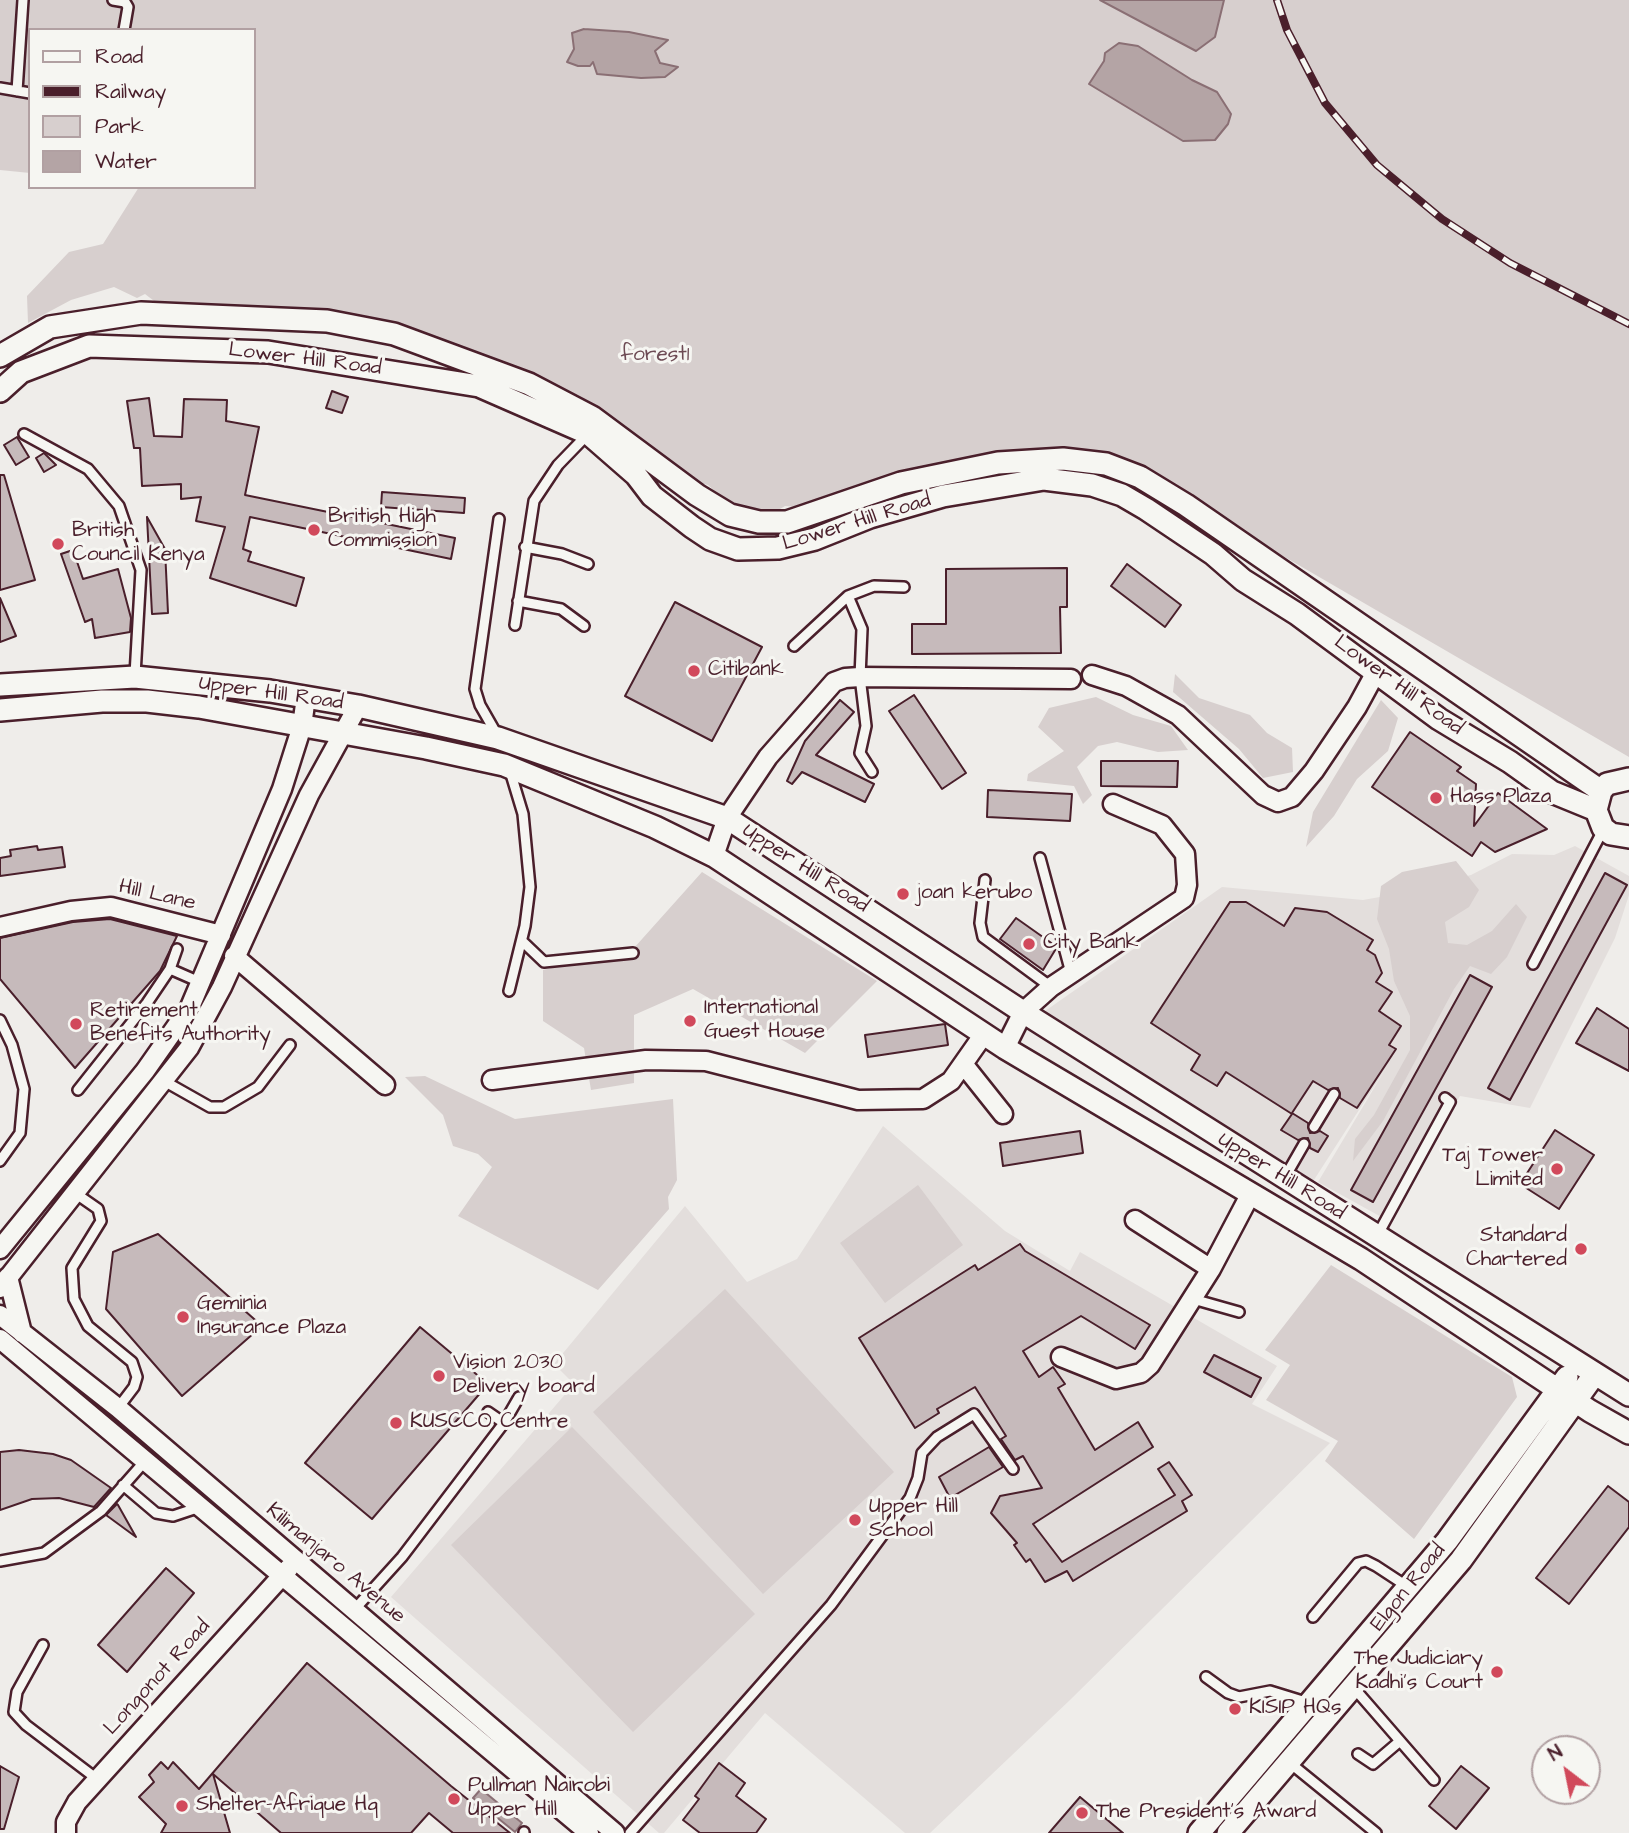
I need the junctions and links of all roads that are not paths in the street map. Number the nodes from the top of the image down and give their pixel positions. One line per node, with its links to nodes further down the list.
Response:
1 (23, 0): 4 (lane)
2 (113, 0): 3 (lane)
3 (124, 28)
4 (25, 42): 6 (lane)
5 (0, 88): 6 (lane)
6 (18, 92): 7 (lane)
7 (28, 93)
8 (0, 356): 38 (street, Lower Hill Road)
9 (0, 391): 11 (street, Lower Hill Road)
10 (24, 434): 23 (lane)
11 (589, 434): 13 (lane); 21 (street, Lower Hill Road)
12 (499, 519): 32 (lane)
13 (525, 547): 14 (lane); 17 (lane)
14 (588, 565)
15 (904, 587): 16 (lane)
16 (848, 596): 20 (lane); 24 (lane)
17 (517, 601): 18 (lane); 19 (lane)
18 (515, 625)
19 (584, 626)
20 (794, 646)
21 (1376, 672): 22 (street); 38 (street, Lower Hill Road)
22 (1092, 675)
23 (135, 677): 26 (street, Upper Hill Road); 27 (street, Upper Hill Road)
24 (860, 677): 25 (street); 34 (lane); 37 (street)
25 (1070, 679)
26 (0, 685)
27 (306, 697): 28 (street, Upper Hill Road); 30 (street)
28 (358, 706): 31 (street); 32 (street, Upper Hill Road)
29 (0, 710): 30 (street, Upper Hill Road)
30 (302, 726): 31 (street, Upper Hill Road); 44 (street)
31 (341, 733): 33 (street, Upper Hill Road); 48 (street)
32 (498, 738): 37 (street, Upper Hill Road)
33 (504, 765): 39 (street, Upper Hill Road); 45 (lane)
34 (872, 772)
35 (1629, 779): 38 (street)
36 (1113, 804): 52 (street)
37 (727, 818): 39 (street); 43 (street, Upper Hill Road)
38 (1613, 825): 49 (lane)
39 (714, 856): 50 (street, Upper Hill Road)
40 (1040, 858): 52 (lane)
41 (985, 880): 54 (lane)
42 (0, 927): 44 (street, Hill Lane)
43 (902, 933): 50 (street); 56 (street, Upper Hill Road)
44 (221, 935): 53 (street)
45 (522, 941): 47 (lane); 55 (lane)
46 (177, 949): 51 (lane)
47 (633, 953)
48 (234, 956): 62 (street); 64 (street)
49 (1533, 964)
50 (883, 967): 58 (street, Upper Hill Road)
51 (170, 969): 53 (lane); 65 (lane)
52 (1071, 973): 54 (street)
53 (202, 983): 77 (street)
54 (1051, 987): 56 (street)
55 (509, 991)
56 (1023, 1013): 60 (street); 72 (street, Upper Hill Road)
57 (0, 1020): 71 (lane)
58 (984, 1034): 60 (street, Upper Hill Road); 61 (street)
59 (290, 1045): 62 (lane)
60 (1005, 1048): 74 (street, Upper Hill Road)
61 (964, 1065): 63 (street); 68 (street)
62 (164, 1080): 73 (street)
63 (492, 1080)
64 (385, 1085)
65 (78, 1090)
66 (1334, 1094): 69 (lane)
67 (1444, 1098): 76 (lane)
68 (1003, 1114)
69 (1314, 1127)
70 (1304, 1144): 72 (lane)
71 (0, 1161)
72 (1284, 1179): 76 (street, Upper Hill Road)
73 (75, 1192): 79 (street); 90 (lane)
74 (1250, 1195): 78 (street); 87 (street, Upper Hill Road)
75 (1135, 1220): 78 (street)
76 (1376, 1237): 86 (street, Upper Hill Road)
77 (0, 1249)
78 (1211, 1269): 80 (street)
79 (4, 1282): 83 (street)
80 (1193, 1299): 81 (lane); 85 (street)
81 (1239, 1312)
82 (0, 1315): 83 (street, Kilimanjaro Avenue)
83 (22, 1334): 90 (street, Kilimanjaro Avenue)
84 (3, 1344): 94 (street, Kilimanjaro Avenue)
85 (1061, 1357)
86 (1586, 1369): 87 (street, Elgon Road); 88 (street, Upper Hill Road)
87 (1566, 1394): 93 (street, Upper Hill Road); 101 (street, Elgon Road); 106 (street, Elgon Road)
88 (1629, 1395)
89 (519, 1396): 92 (lane)
90 (118, 1408): 98 (street, Kilimanjaro Avenue)
91 (488, 1412): 92 (lane)
92 (504, 1423): 102 (lane)
93 (1629, 1433)
94 (146, 1460): 96 (lane); 97 (street, Kilimanjaro Avenue)
95 (1013, 1469): 117 (lane)
96 (123, 1485): 97 (lane); 99 (lane)
97 (202, 1507): 100 (street, Kilimanjaro Avenue)
98 (295, 1560): 100 (street, Longonot Road); 102 (street, Kilimanjaro Avenue)
99 (0, 1561)
100 (283, 1575): 112 (street, Longonot Road); 115 (street, Kilimanjaro Avenue)
101 (1409, 1588): 103 (lane); 107 (street, Elgon Road)
102 (354, 1610): 116 (street, Kilimanjaro Avenue)
103 (1313, 1617)
104 (43, 1644): 112 (lane)
105 (1206, 1677): 107 (lane)
106 (1354, 1688): 108 (lane); 111 (street, Elgon Road)
107 (1311, 1704): 109 (street, Elgon Road)
108 (1400, 1741): 110 (lane); 113 (lane)
109 (1272, 1749): 111 (lane); 118 (street, Elgon Road)
110 (1358, 1754)
111 (1290, 1764): 119 (street, Elgon Road); 120 (lane)
112 (97, 1779): 114 (street, Longonot Road)
113 (1434, 1780)
114 (66, 1833)
115 (589, 1833)
116 (615, 1833)
117 (630, 1833)
118 (1199, 1833)
119 (1228, 1833)
120 (1376, 1833)

